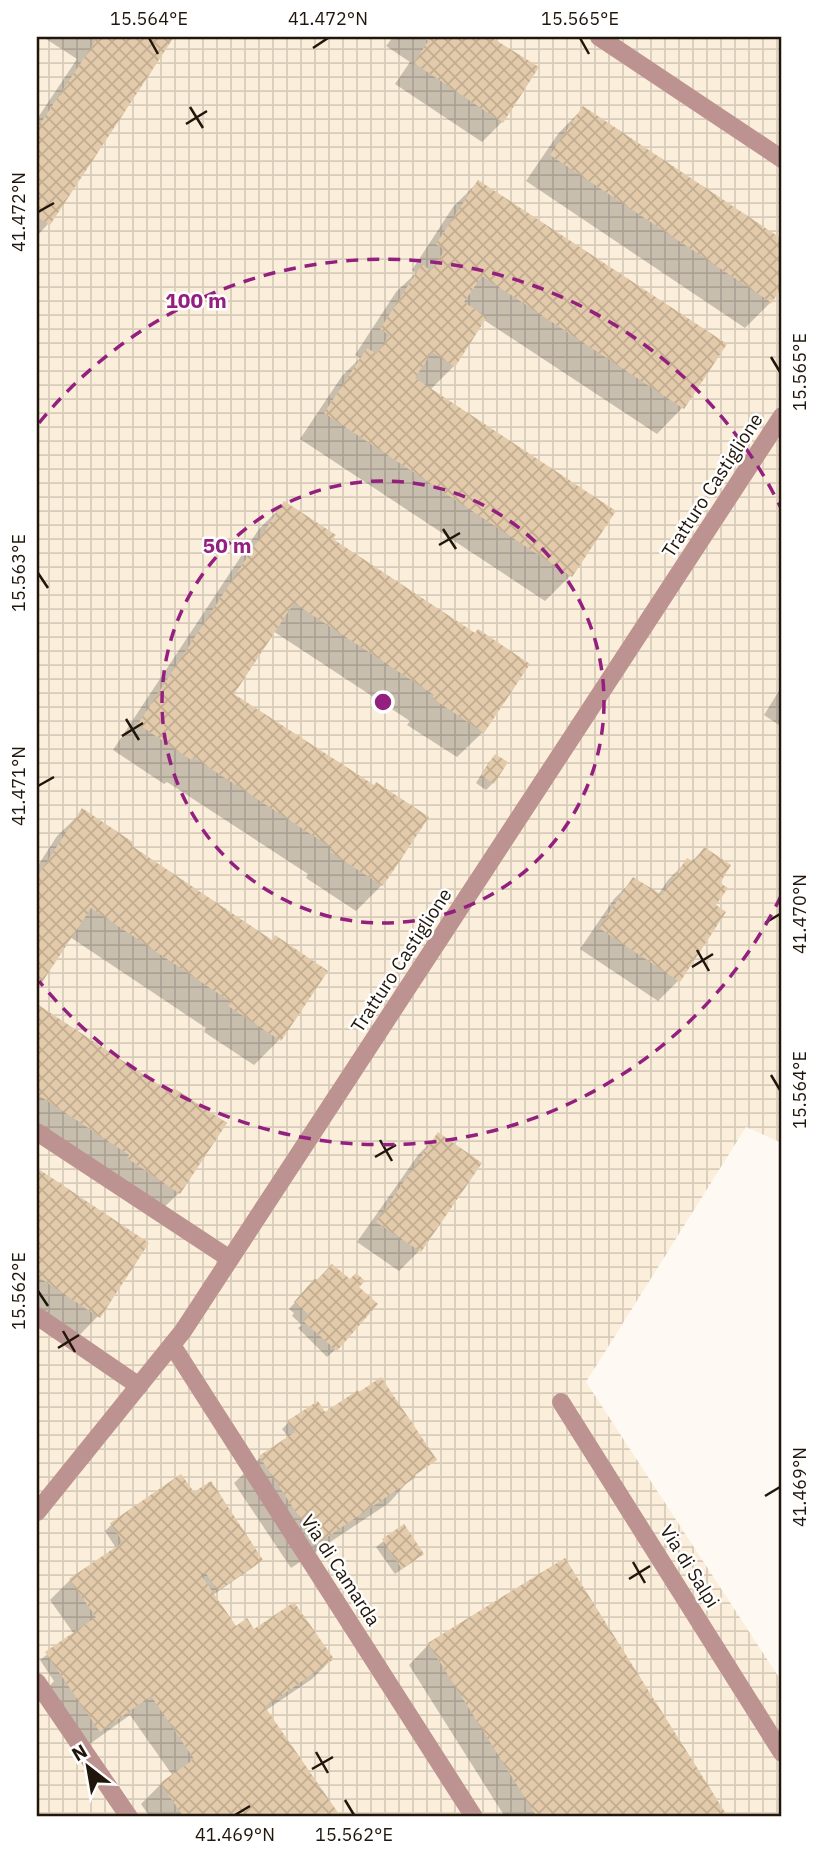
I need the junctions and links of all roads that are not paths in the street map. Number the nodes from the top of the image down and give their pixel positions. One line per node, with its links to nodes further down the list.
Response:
1 (600, 37): 2 (street)
2 (782, 159)
3 (782, 416): 5 (street, Tratturo Castiglione)
4 (37, 1132): 5 (street)
5 (230, 1259): 7 (street, Tratturo Castiglione)
6 (37, 1316): 8 (street)
7 (172, 1346): 8 (street, Tratturo Castiglione); 14 (street, Via di Camarda)
8 (139, 1386): 10 (street, Tratturo Castiglione)
9 (561, 1402): 12 (street, Via di Salpi)
10 (37, 1512)
11 (37, 1682): 13 (street)
12 (782, 1753)
13 (129, 1817)
14 (474, 1817)

